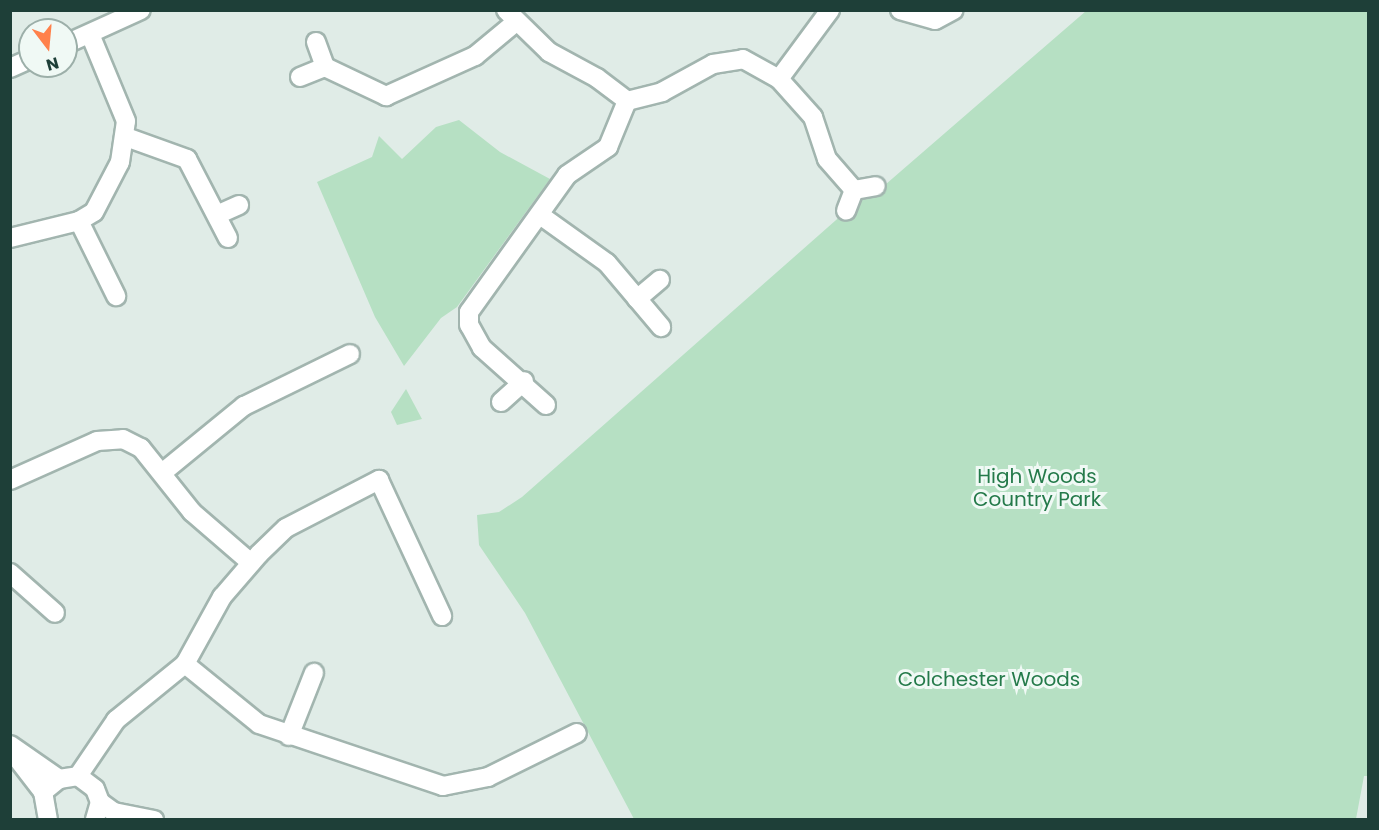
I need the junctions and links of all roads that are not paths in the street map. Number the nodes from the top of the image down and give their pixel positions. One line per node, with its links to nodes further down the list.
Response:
1 (141, 10): 6 (street)
2 (830, 10): 11 (street)
3 (900, 10): 4 (street)
4 (954, 10)
5 (511, 16): 9 (street); 12 (street)
6 (90, 34): 7 (street); 13 (street)
7 (78, 39)
8 (316, 42): 9 (street)
9 (325, 67): 10 (street)
10 (300, 77)
11 (779, 79): 12 (street); 15 (street)
12 (627, 101): 19 (street)
13 (126, 137): 18 (street); 20 (street)
14 (876, 186): 15 (street)
15 (854, 190): 17 (street)
16 (239, 205): 18 (street)
17 (846, 211)
18 (219, 214): 22 (street)
19 (540, 215): 25 (street); 28 (street)
20 (79, 221): 21 (street); 24 (street)
21 (10, 238)
22 (228, 238)
23 (660, 280): 25 (street)
24 (116, 296)
25 (637, 298): 26 (street)
26 (661, 327)
27 (350, 354): 31 (street)
28 (524, 381): 29 (street); 30 (street)
29 (501, 402)
30 (546, 405)
31 (162, 473): 32 (street); 33 (street)
32 (10, 480)
33 (251, 563): 36 (street); 37 (street)
34 (10, 573): 35 (street)
35 (55, 613)
36 (442, 616)
37 (184, 664): 40 (street); 42 (street)
38 (314, 673): 40 (street)
39 (577, 733): 40 (street)
40 (289, 736)
41 (10, 745): 45 (street)
42 (97, 748): 44 (street); 46 (street)
43 (10, 749): 47 (street)
44 (78, 776): 45 (street); 46 (street)
45 (59, 779): 47 (street)
46 (96, 804): 48 (street)
47 (41, 810)
48 (143, 818)

